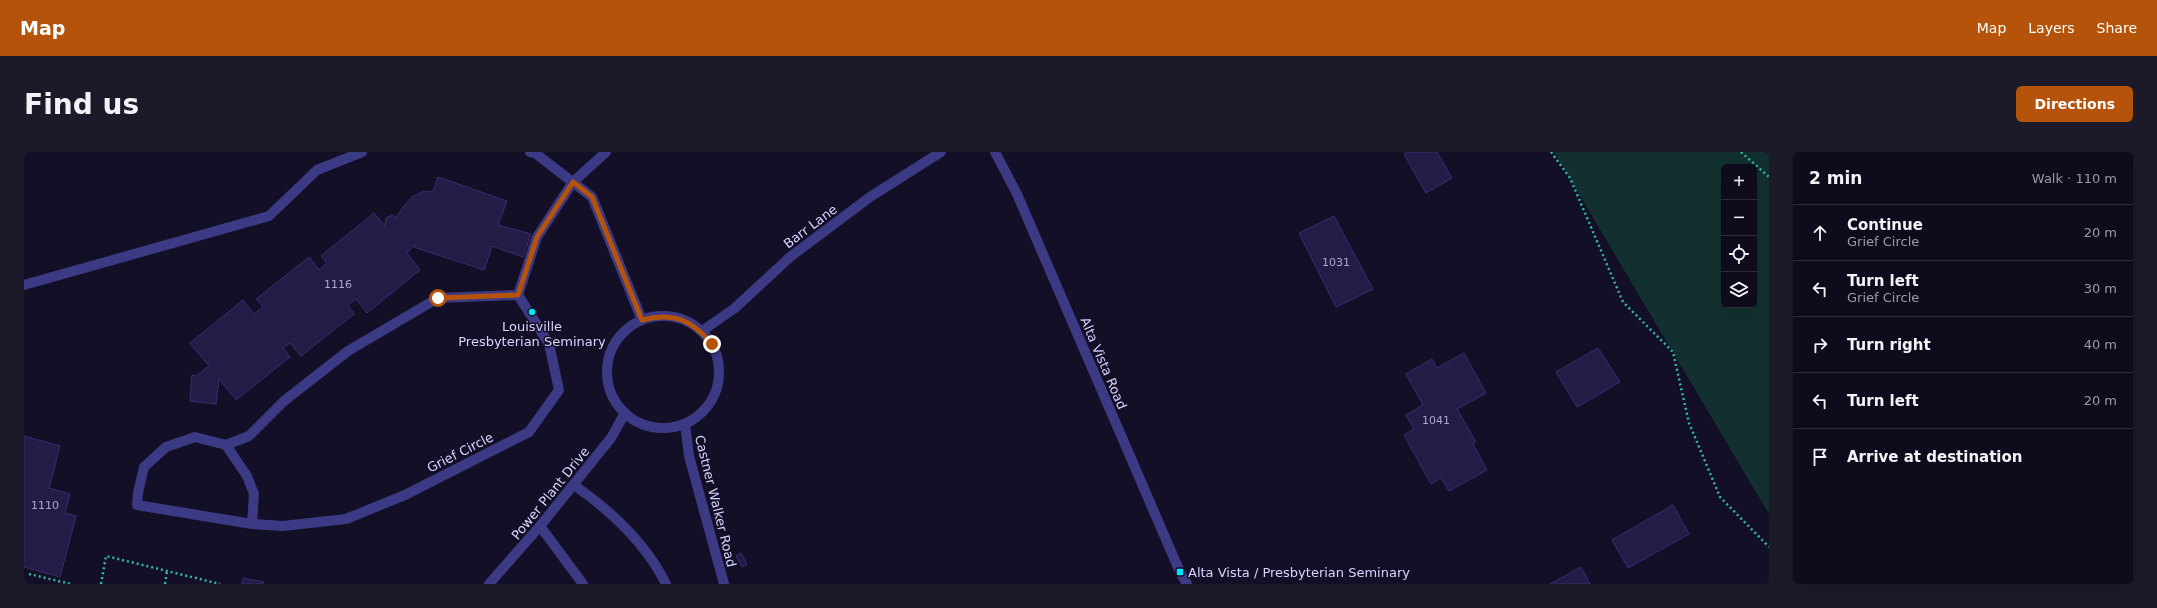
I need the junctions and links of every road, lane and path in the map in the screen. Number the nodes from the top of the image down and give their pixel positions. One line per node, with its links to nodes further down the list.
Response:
1 (362, 152): 10 (street)
2 (530, 152): 9 (street)
3 (606, 152): 9 (street)
4 (941, 152): 13 (street, Barr Lane)
5 (995, 152): 31 (street, Alta Vista Road)
6 (1551, 152): 20 (path)
7 (1741, 152): 8 (path)
8 (1769, 177)
9 (573, 182): 11 (street); 12 (street)
10 (24, 285)
11 (518, 295): 16 (street); 18 (street, Grief Circle)
12 (642, 320): 13 (street); 14 (street)
13 (702, 332): 15 (street)
14 (625, 413): 15 (street); 17 (street, Power Plant Drive)
15 (685, 424): 30 (street, Castner Walker Road)
16 (226, 445): 18 (street); 18 (street, Grief Circle)
17 (574, 485): 19 (street, Power Plant Drive); 29 (street)
18 (252, 524)
19 (540, 526): 23 (street, Power Plant Drive); 28 (street)
20 (1769, 547)
21 (167, 571): 25 (path); 26 (path); 27 (path)
22 (29, 574): 24 (path)
23 (491, 583)
24 (71, 584)
25 (100, 584)
26 (164, 584)
27 (220, 584)
28 (583, 584)
29 (666, 584)
30 (724, 584)
31 (1187, 584)

